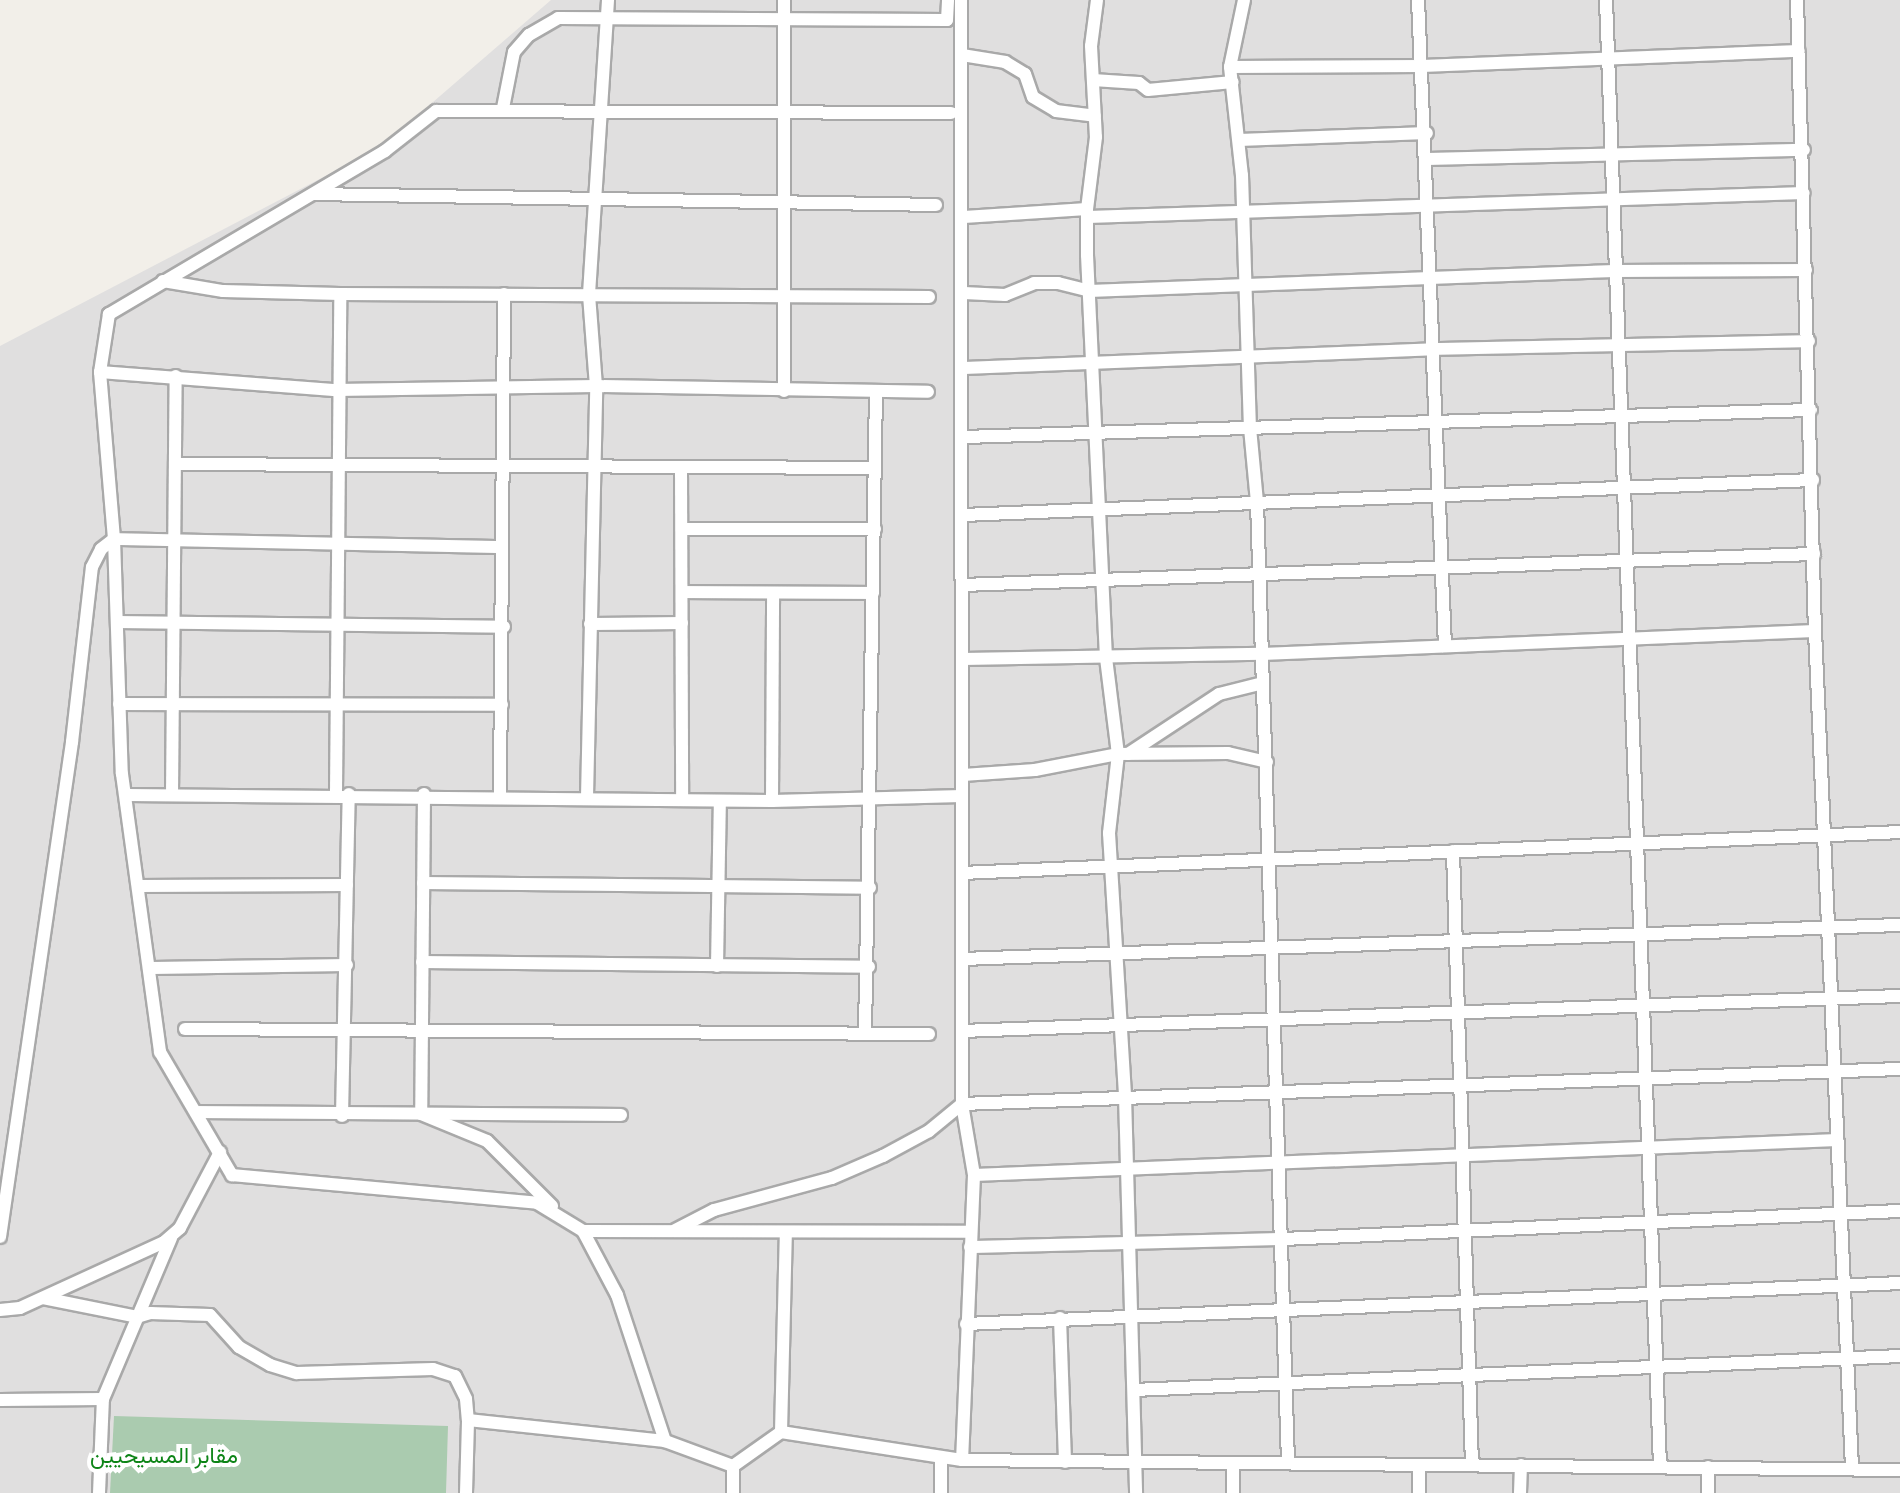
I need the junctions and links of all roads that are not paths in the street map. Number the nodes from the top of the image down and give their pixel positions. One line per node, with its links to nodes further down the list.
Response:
1 (608, 0): 11 (street)
2 (784, 0): 10 (street)
3 (948, 0): 10 (street)
4 (961, 0): 13 (street)
5 (1097, 0): 17 (street)
6 (1244, 0): 16 (street)
7 (1418, 0): 15 (street)
8 (1606, 0): 14 (street)
9 (1797, 0): 12 (street)
10 (784, 17): 11 (street); 20 (street)
11 (605, 18): 19 (street); 21 (street)
12 (1799, 51): 14 (street); 26 (street)
13 (962, 55): 23 (street); 38 (street)
14 (1608, 55): 15 (street); 27 (street)
15 (1422, 66): 16 (street); 24 (street)
16 (1230, 67): 18 (street)
17 (1093, 80): 18 (street); 23 (street)
18 (1233, 82): 25 (street)
19 (503, 108): 21 (street); 30 (street)
20 (784, 110): 21 (street); 22 (street); 32 (street)
21 (602, 111): 31 (street)
22 (951, 113)
23 (1095, 116): 37 (street)
24 (1427, 133): 25 (street); 28 (street)
25 (1239, 140): 36 (street)
26 (1804, 150): 27 (street); 29 (street)
27 (1609, 153): 28 (street); 33 (street)
28 (1427, 159): 35 (street)
29 (1804, 193): 33 (street); 39 (street)
30 (310, 194): 31 (street); 42 (street)
31 (596, 202): 32 (street); 48 (street)
32 (785, 202): 34 (street); 49 (street)
33 (1611, 202): 35 (street); 40 (street)
34 (936, 205)
35 (1429, 207): 36 (street); 41 (street)
36 (1242, 212): 37 (street); 43 (street)
37 (1087, 213): 38 (street); 44 (street)
38 (964, 217): 45 (street)
39 (1806, 270): 40 (street); 51 (street)
40 (1615, 271): 41 (street); 52 (street)
41 (1431, 277): 43 (street); 53 (street)
42 (163, 281): 46 (street); 57 (street)
43 (1245, 285): 44 (street); 54 (street)
44 (1089, 291): 45 (street); 55 (street)
45 (964, 293): 56 (street)
46 (340, 294): 47 (street); 61 (street)
47 (504, 294): 48 (street); 60 (street)
48 (589, 294): 49 (street); 59 (street)
49 (784, 296): 50 (street); 62 (street)
50 (929, 297)
51 (1809, 341): 52 (street); 65 (street)
52 (1617, 343): 53 (street); 66 (street)
53 (1434, 349): 54 (street); 67 (street)
54 (1247, 355): 55 (street); 68 (street)
55 (1096, 364): 56 (street); 69 (street)
56 (964, 368): 70 (street)
57 (100, 372): 58 (street); 85 (street)
58 (176, 376): 61 (street); 71 (street)
59 (596, 386): 60 (street); 62 (street); 74 (street)
60 (505, 388): 61 (street); 73 (street)
61 (336, 390): 72 (street)
62 (784, 391): 63 (street)
63 (876, 391): 64 (street); 76 (street)
64 (928, 392)
65 (1811, 410): 66 (street); 77 (street)
66 (1620, 418): 67 (street); 78 (street)
67 (1435, 425): 68 (street); 79 (street)
68 (1250, 428): 69 (street); 80 (street)
69 (1097, 435): 70 (street); 81 (street)
70 (964, 437): 82 (street)
71 (177, 464): 72 (street); 86 (street)
72 (337, 466): 73 (street); 87 (street)
73 (504, 467): 74 (street); 88 (street)
74 (593, 467): 75 (street); 102 (street)
75 (681, 468): 76 (street); 83 (street)
76 (875, 468): 84 (street)
77 (1813, 480): 78 (street); 89 (street)
78 (1624, 489): 79 (street); 90 (street)
79 (1438, 496): 80 (street); 91 (street)
80 (1257, 502): 81 (street); 92 (street)
81 (1099, 510): 82 (street); 93 (street)
82 (963, 515): 94 (street)
83 (682, 529): 84 (street); 95 (street)
84 (875, 529): 96 (street)
85 (114, 539): 86 (street); 98 (street); 193 (street)
86 (174, 541): 87 (street); 100 (street)
87 (336, 544): 88 (street); 99 (street)
88 (502, 547): 103 (street)
89 (1814, 554): 90 (street); 104 (street)
90 (1627, 559): 91 (street); 105 (street)
91 (1441, 568): 92 (street); 106 (street)
92 (1260, 575): 93 (street); 107 (street)
93 (1103, 580): 94 (street); 108 (street)
94 (963, 585): 109 (street)
95 (682, 592): 97 (street); 101 (street)
96 (873, 593): 97 (street); 125 (street)
97 (773, 594): 128 (street)
98 (117, 622): 100 (street); 112 (street)
99 (336, 622): 100 (street); 103 (street); 113 (street)
100 (172, 623): 111 (street)
101 (682, 623): 102 (street); 126 (street)
102 (590, 624): 124 (street)
103 (504, 627): 114 (street)
104 (1815, 631): 105 (street); 130 (street)
105 (1629, 639): 106 (street); 131 (street)
106 (1445, 646): 107 (street)
107 (1262, 654): 108 (street); 110 (street)
108 (1106, 658): 109 (street); 115 (street)
109 (963, 659): 117 (street)
110 (1263, 683): 115 (street); 116 (street)
111 (172, 701): 112 (street); 113 (street); 121 (street)
112 (119, 704): 120 (street)
113 (337, 704): 114 (street); 118 (street)
114 (502, 705): 122 (street)
115 (1123, 754): 116 (street); 117 (street); 134 (street)
116 (1267, 762): 133 (street)
117 (963, 775): 123 (street)
118 (342, 794): 119 (street); 121 (street); 137 (street)
119 (424, 794): 122 (street); 136 (street)
120 (127, 795): 121 (street); 138 (street)
121 (172, 795)
122 (500, 795): 124 (street)
123 (962, 796): 125 (street); 135 (street)
124 (587, 797): 126 (street)
125 (871, 797): 128 (street); 140 (street)
126 (682, 800): 127 (street)
127 (720, 801): 128 (street); 139 (street)
128 (772, 801)
129 (1900, 832): 130 (street)
130 (1828, 835): 131 (street); 142 (street)
131 (1638, 841): 132 (street); 143 (street)
132 (1453, 851): 133 (street); 144 (street)
133 (1267, 860): 134 (street); 145 (street)
134 (1112, 868): 135 (street); 146 (street)
135 (962, 873): 147 (street)
136 (423, 883): 139 (street); 148 (street)
137 (347, 885): 138 (street); 149 (street)
138 (139, 886): 152 (street)
139 (719, 888): 140 (street); 150 (street)
140 (870, 888): 151 (street)
141 (1900, 925): 142 (street)
142 (1829, 929): 143 (street); 154 (street)
143 (1639, 935): 144 (street); 155 (street)
144 (1456, 944): 145 (street); 156 (street)
145 (1270, 949): 146 (street); 157 (street)
146 (1117, 954): 147 (street); 158 (street)
147 (962, 959): 161 (street)
148 (422, 962): 150 (street); 160 (street)
149 (347, 965): 152 (street); 162 (street)
150 (717, 966): 151 (street)
151 (869, 967): 163 (street)
152 (152, 968): 172 (street)
153 (1900, 996): 154 (street)
154 (1831, 999): 155 (street); 166 (street)
155 (1643, 1007): 156 (street); 167 (street)
156 (1458, 1015): 157 (street); 168 (street)
157 (1273, 1019): 158 (street); 169 (street)
158 (1120, 1025): 161 (street); 170 (street)
159 (185, 1029): 162 (street)
160 (421, 1030): 162 (street); 163 (street); 173 (street)
161 (962, 1031): 171 (street)
162 (345, 1032): 175 (street)
163 (865, 1034): 164 (street)
164 (929, 1034)
165 (1900, 1069): 166 (street)
166 (1835, 1072): 167 (street); 176 (street)
167 (1646, 1076): 168 (street); 177 (street)
168 (1460, 1087): 169 (street); 179 (street)
169 (1276, 1090): 170 (street); 180 (street)
170 (1125, 1096): 171 (street); 181 (street)
171 (962, 1104): 182 (street); 189 (street)
172 (199, 1112): 175 (street); 178 (street)
173 (421, 1114): 174 (street); 175 (street); 184 (street)
174 (621, 1115)
175 (342, 1116)
176 (1837, 1140): 177 (street); 185 (street)
177 (1649, 1148): 179 (street); 186 (street)
178 (220, 1152): 184 (street); 192 (street)
179 (1463, 1155): 180 (street); 187 (street)
180 (1280, 1162): 181 (street); 195 (street)
181 (1125, 1168): 182 (street); 194 (street)
182 (974, 1175): 191 (street)
183 (1900, 1211): 185 (street)
184 (561, 1213): 188 (street)
185 (1840, 1214): 186 (street); 198 (street)
186 (1651, 1222): 187 (street); 199 (street)
187 (1468, 1228): 195 (street); 201 (street)
188 (583, 1231): 189 (street); 218 (street)
189 (672, 1231): 190 (street)
190 (786, 1232): 191 (street); 217 (street)
191 (970, 1232): 196 (street)
192 (172, 1235): 200 (street); 205 (street)
193 (0, 1237)
194 (1127, 1239): 195 (street); 196 (street); 204 (street)
195 (1283, 1239): 202 (street)
196 (970, 1247): 207 (street)
197 (1900, 1283): 198 (street)
198 (1845, 1285): 199 (street); 209 (street)
199 (1654, 1293): 201 (street); 210 (street)
200 (43, 1298): 203 (street); 205 (street)
201 (1469, 1300): 202 (street); 211 (street)
202 (1286, 1306): 204 (street); 212 (street)
203 (0, 1310)
204 (1131, 1314): 206 (street); 213 (street)
205 (137, 1317): 214 (street); 216 (street)
206 (1060, 1318): 207 (street); 221 (street)
207 (966, 1324): 220 (street)
208 (1900, 1356): 209 (street)
209 (1848, 1359): 210 (street); 231 (street)
210 (1658, 1366): 211 (street); 229 (street)
211 (1472, 1372): 212 (street); 225 (street)
212 (1287, 1381): 213 (street); 224 (street)
213 (1134, 1390): 222 (street)
214 (103, 1399): 215 (street); 233 (street)
215 (0, 1400)
216 (468, 1420): 218 (street); 234 (street)
217 (781, 1432): 219 (street); 227 (street)
218 (665, 1441): 227 (street)
219 (941, 1459): 220 (street); 236 (street)
220 (962, 1460): 221 (street)
221 (1065, 1462): 222 (street)
222 (1137, 1463): 223 (street); 237 (street)
223 (1233, 1463): 224 (street); 238 (street)
224 (1288, 1463): 228 (street)
225 (1472, 1465): 226 (street); 228 (street)
226 (1521, 1465): 229 (street); 240 (street)
227 (733, 1466): 235 (street)
228 (1419, 1466): 239 (street)
229 (1660, 1467): 230 (street)
230 (1708, 1467): 231 (street); 241 (street)
231 (1852, 1469): 232 (street)
232 (1900, 1470)
233 (99, 1493)
234 (466, 1493)
235 (733, 1493)
236 (941, 1493)
237 (1136, 1493)
238 (1233, 1493)
239 (1419, 1493)
240 (1520, 1493)
241 (1708, 1493)

